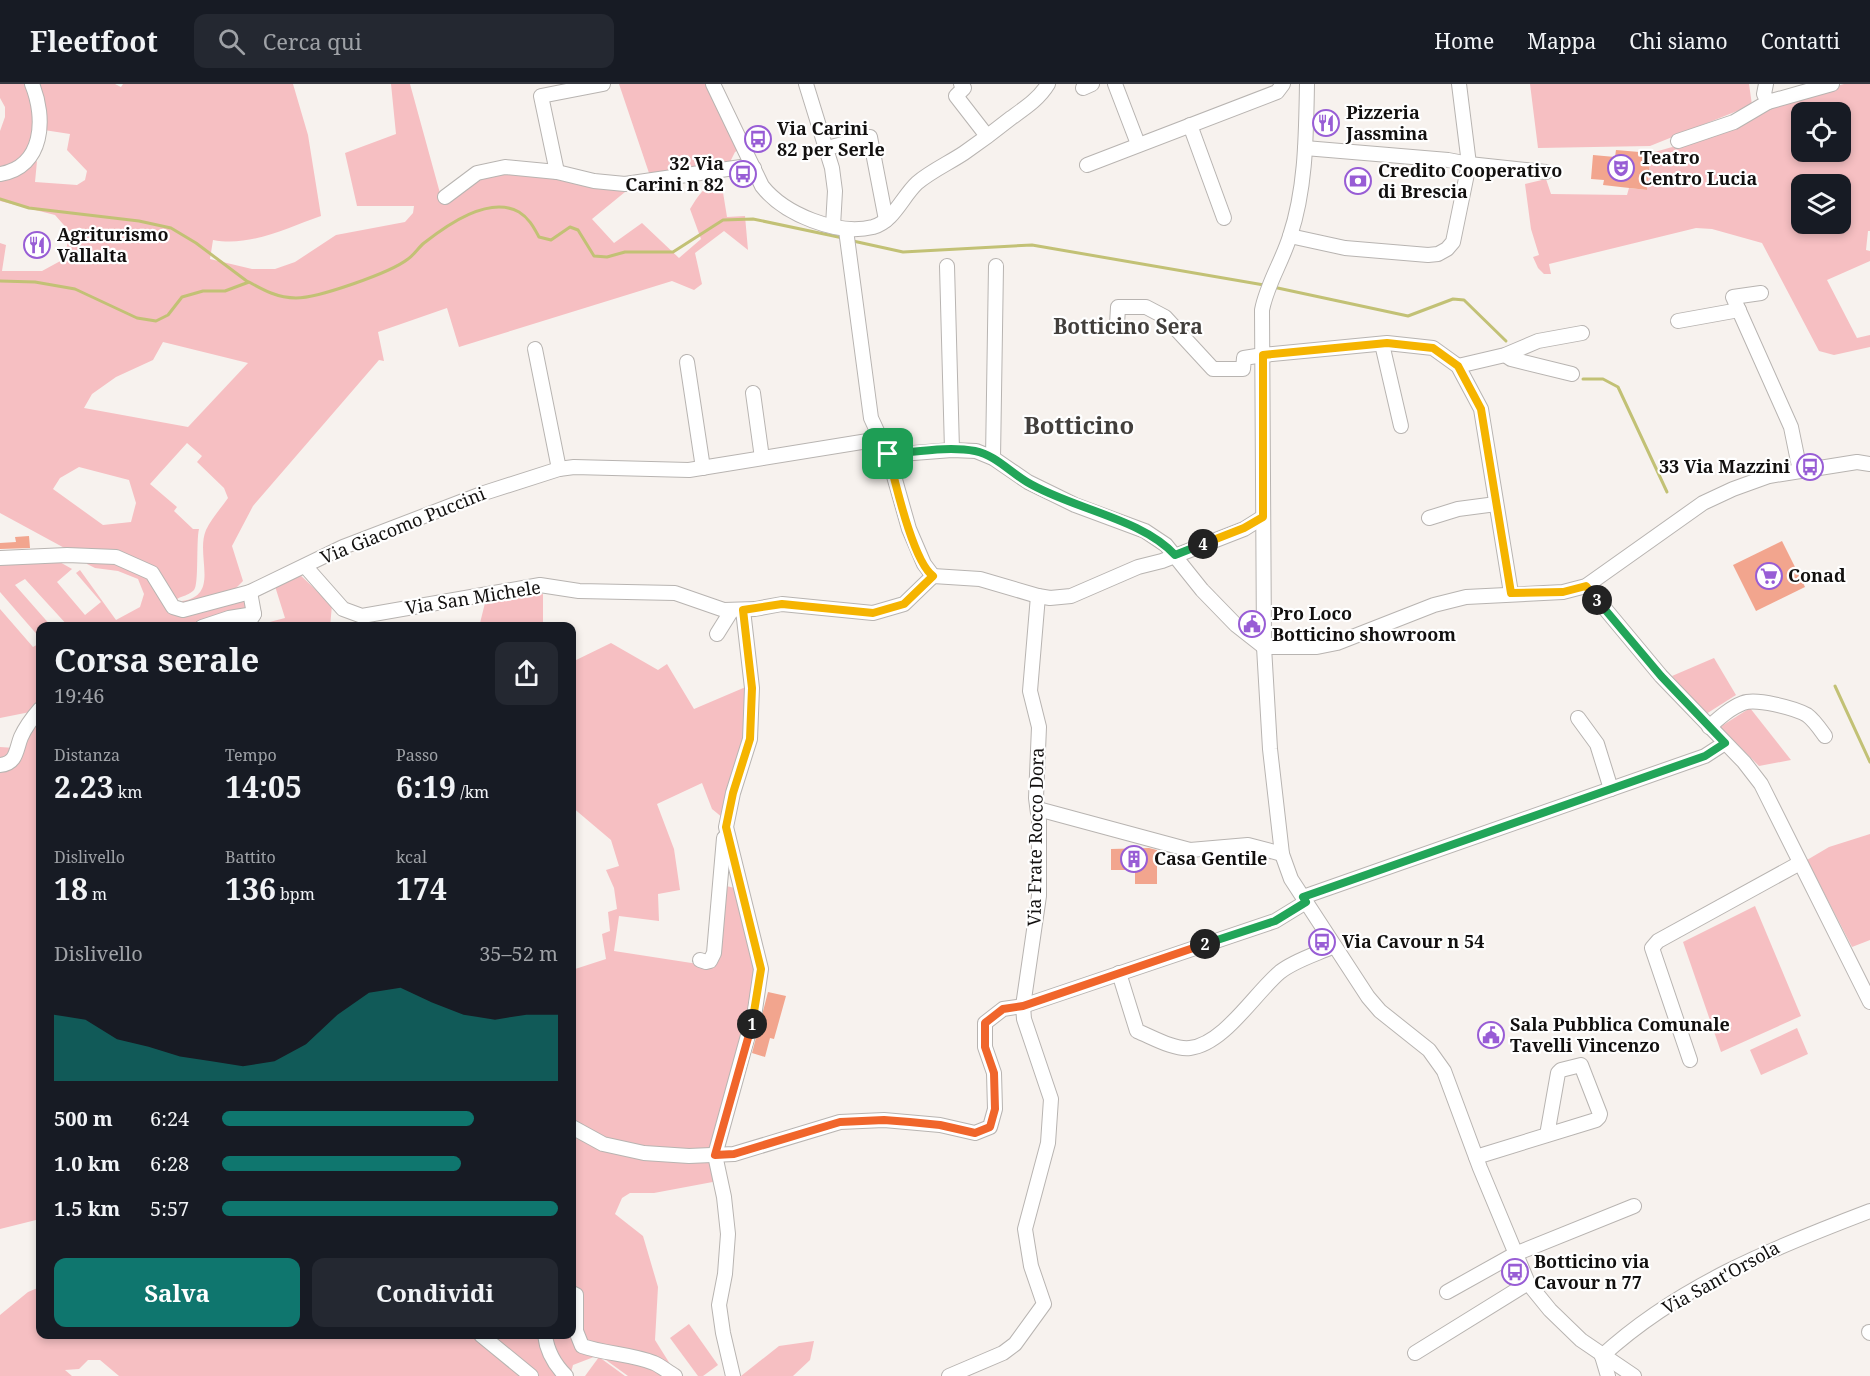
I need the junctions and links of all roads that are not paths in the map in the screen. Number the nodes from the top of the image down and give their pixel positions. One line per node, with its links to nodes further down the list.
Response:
1 (32, 84): 25 (street)
2 (603, 84): 23 (street)
3 (713, 84): 22 (street)
4 (806, 84): 18 (street)
5 (962, 84): 15 (street)
6 (1048, 84): 15 (street)
7 (1115, 84): 17 (street)
8 (1283, 84): 14 (street)
9 (1307, 84): 19 (street)
10 (1459, 84): 21 (street)
11 (1766, 84): 13 (street)
12 (1832, 84): 13 (street)
13 (1767, 102): 16 (street)
14 (1190, 125): 17 (street); 27 (street)
15 (987, 136): 28 (street)
16 (1678, 141)
17 (1138, 144): 20 (street)
18 (827, 148): 28 (street); 29 (street)
19 (1305, 148): 21 (street); 30 (street)
20 (1087, 165)
21 (1469, 165): 24 (street); 30 (street)
22 (754, 168): 23 (street); 29 (street)
23 (557, 172): 26 (street)
24 (1546, 172)
25 (0, 174)
26 (445, 198)
27 (1224, 218)
28 (886, 220): 29 (street)
29 (844, 234): 47 (street)
30 (1290, 236): 40 (street)
31 (947, 266): 48 (street)
32 (996, 266): 51 (street)
33 (1761, 293): 34 (street)
34 (1739, 310): 35 (street); 55 (street)
35 (1678, 321)
36 (1117, 325): 40 (street)
37 (1582, 333): 41 (street)
38 (1382, 344): 40 (street); 43 (street); 46 (street)
39 (535, 349): 54 (street)
40 (1263, 355): 57 (street)
41 (1505, 355): 43 (street); 44 (street)
42 (687, 362): 53 (street)
43 (1458, 366): 56 (street)
44 (1572, 374)
45 (753, 393): 50 (street)
46 (1401, 426)
47 (880, 439): 49 (street); 50 (street, Via Giacomo Puccini)
48 (952, 450): 49 (street); 51 (street)
49 (888, 454): 62 (street)
50 (762, 458): 53 (street, Via Giacomo Puccini)
51 (993, 458): 59 (street)
52 (1866, 461): 55 (street)
53 (703, 468): 54 (street, Via Giacomo Puccini)
54 (559, 469): 61 (street, Via Giacomo Puccini)
55 (1800, 471): 63 (street)
56 (1496, 504): 58 (street); 65 (street)
57 (1263, 517): 59 (street); 72 (street)
58 (1429, 518)
59 (1175, 555): 66 (street); 72 (street)
60 (0, 558): 64 (street, Via Giacomo Puccini)
61 (304, 566): 64 (street, Via Giacomo Puccini); 67 (street, Via San Michele)
62 (933, 576): 66 (street); 67 (street, Via San Michele)
63 (1586, 586): 65 (street); 75 (street)
64 (250, 592): 68 (street)
65 (1511, 593): 72 (street)
66 (1038, 597): 80 (street, Via Frate Rocco Dora)
67 (738, 610): 71 (street); 81 (street)
68 (254, 614): 69 (street); 70 (street)
69 (217, 622)
70 (249, 622)
71 (717, 634)
72 (1264, 647): 82 (street)
73 (36, 715): 78 (street)
74 (1578, 718): 79 (street)
75 (1708, 727): 76 (street); 77 (street)
76 (1825, 736)
77 (1725, 743): 79 (street); 83 (street)
78 (0, 765)
79 (1611, 789): 84 (street)
80 (1038, 809): 82 (street); 89 (street, Via Frate Rocco Dora)
81 (726, 827): 86 (street); 93 (street)
82 (1282, 854): 84 (street)
83 (1800, 863): 88 (street); 90 (street)
84 (1304, 899): 85 (street); 87 (street)
85 (1334, 946): 87 (street); 94 (street)
86 (700, 960)
87 (1119, 974): 89 (street)
88 (1870, 1002)
89 (1023, 1006): 93 (street); 111 (street, Via Frate Rocco Dora)
90 (1690, 1060)
91 (576, 1129): 93 (street)
92 (1547, 1135): 92 (street); 94 (street)
93 (715, 1155): 110 (street)
94 (1476, 1157): 97 (street)
95 (1634, 1206): 97 (street)
96 (1870, 1211): 106 (street, Via Sant'Orsola)
97 (1515, 1254): 98 (street); 99 (street)
98 (1528, 1283): 105 (street); 106 (street)
99 (1447, 1292)
100 (576, 1295): 101 (street)
101 (576, 1331)
102 (576, 1331): 109 (street)
103 (486, 1339): 107 (street)
104 (546, 1339): 108 (street)
105 (1415, 1353)
106 (1602, 1356): 112 (street); 113 (street)
107 (531, 1376)
108 (566, 1376)
109 (675, 1376)
110 (733, 1376)
111 (949, 1376)
112 (1608, 1376)
113 (1634, 1376)

